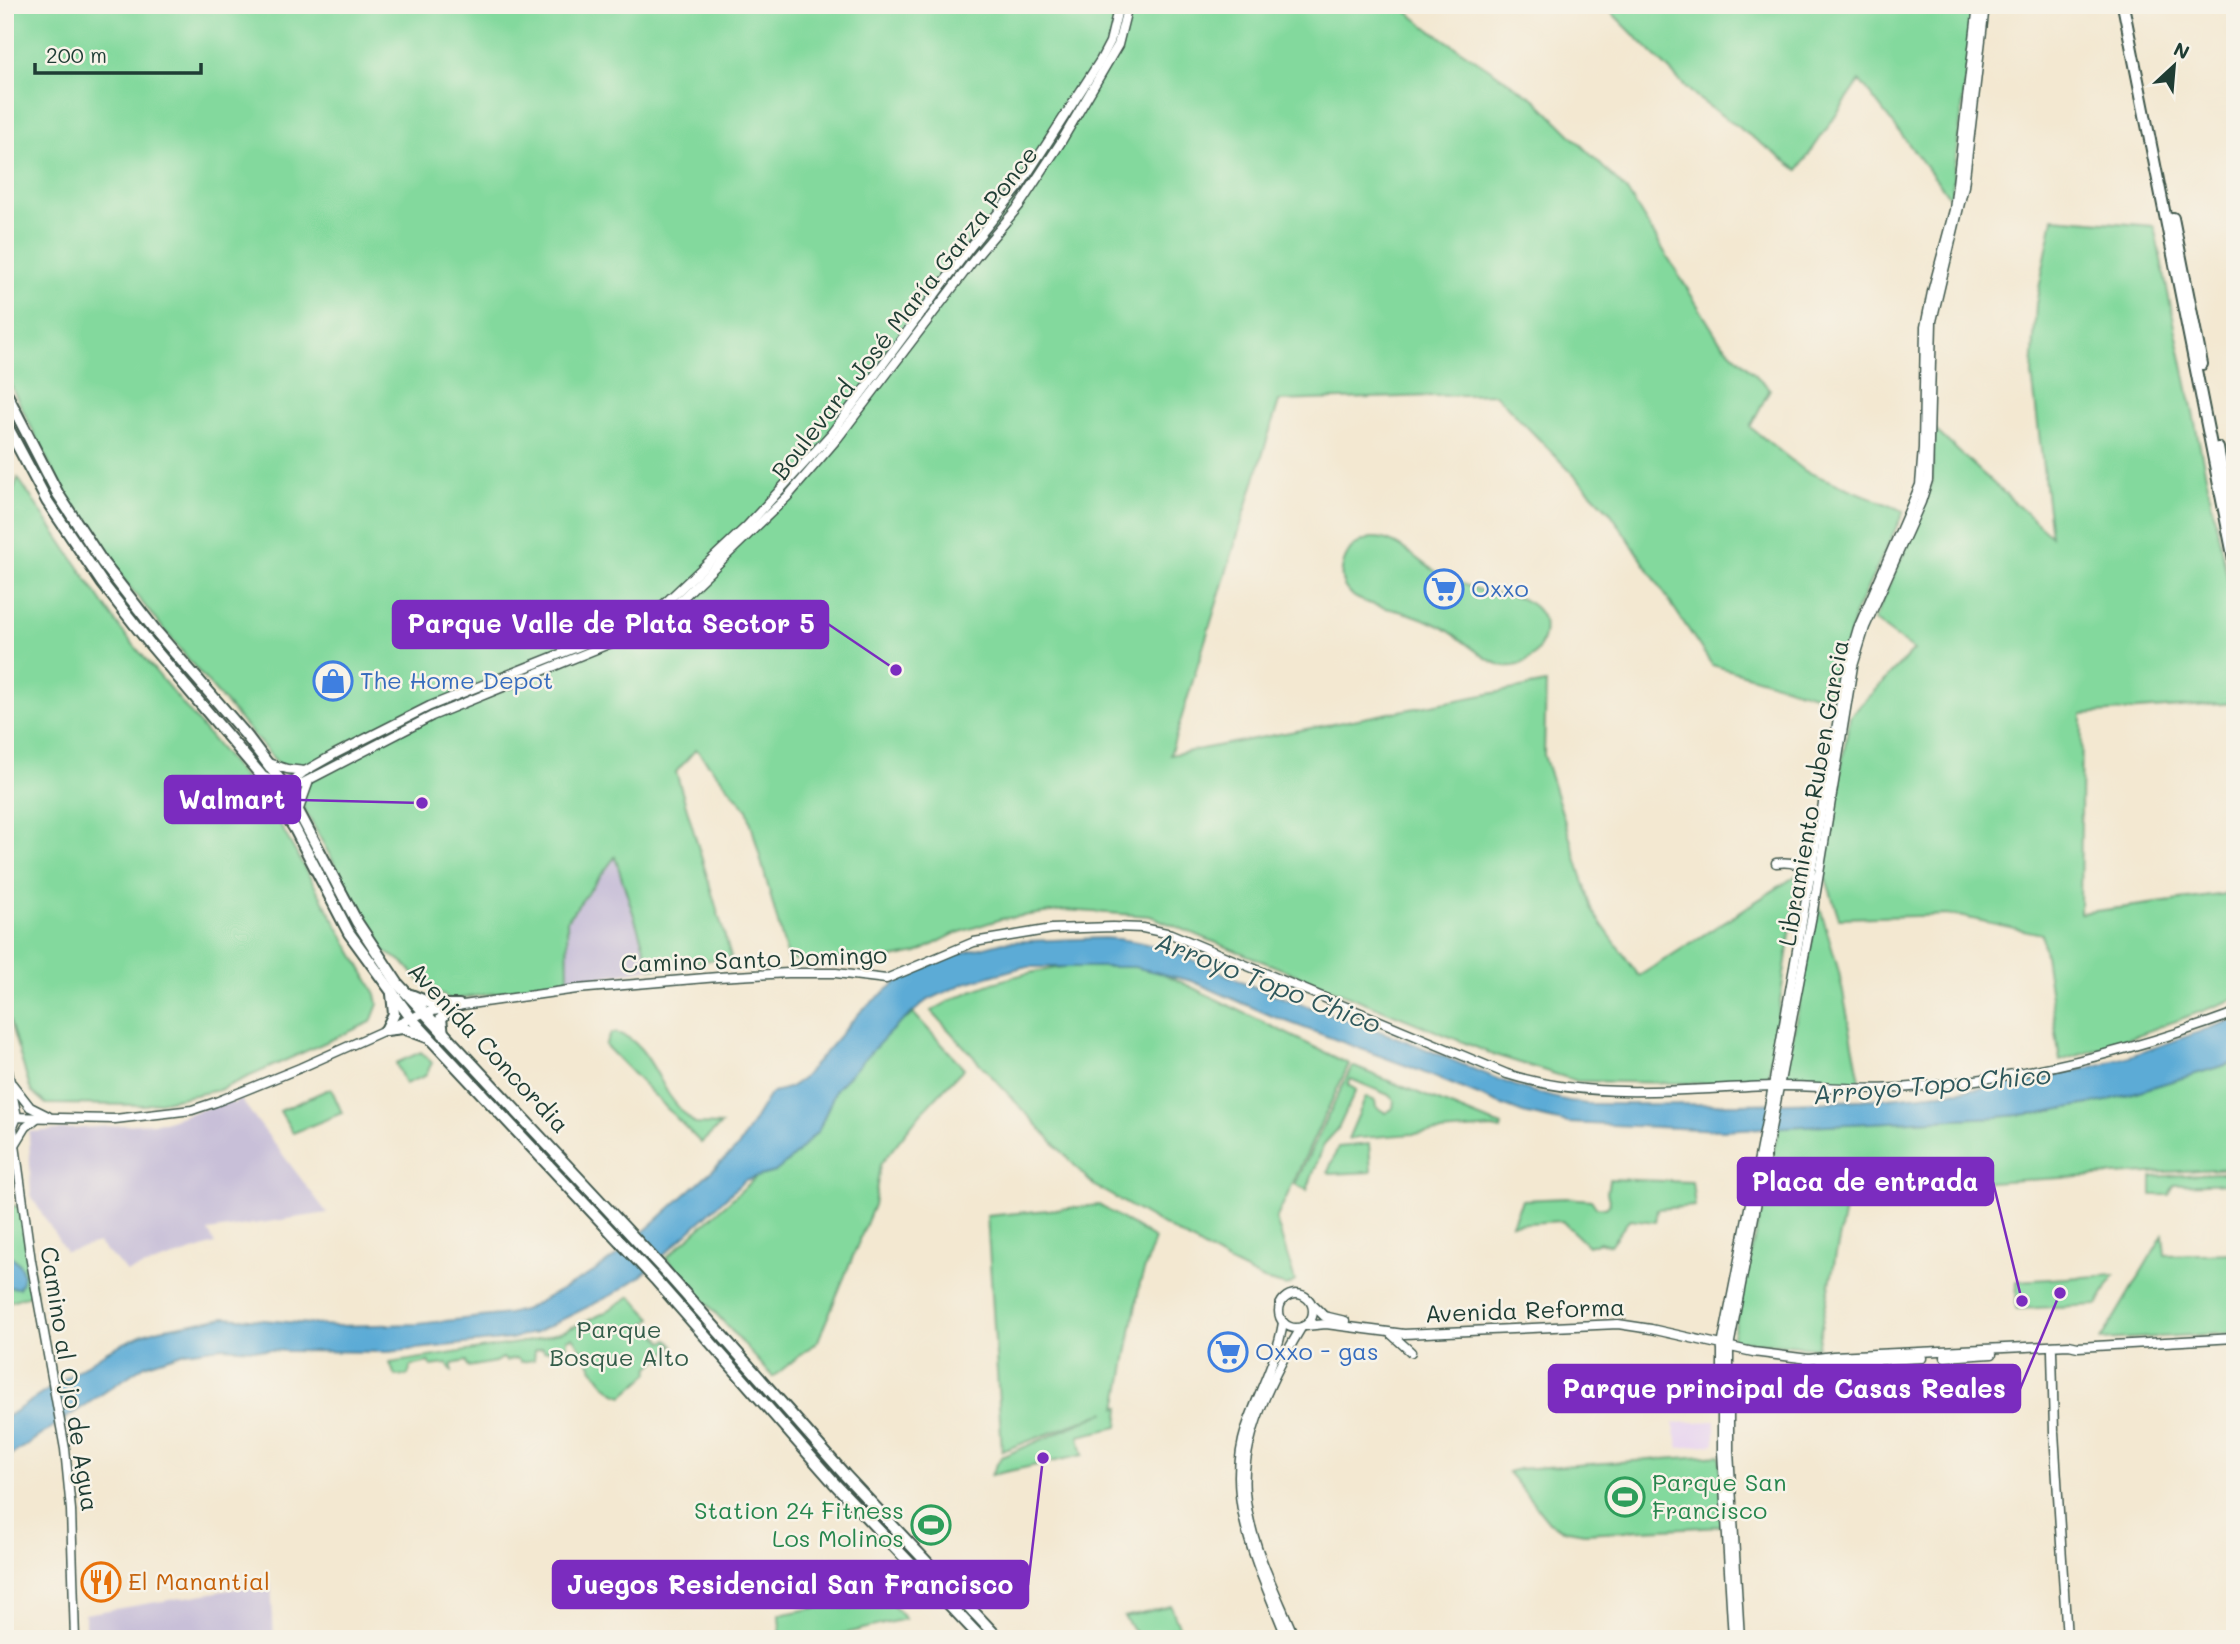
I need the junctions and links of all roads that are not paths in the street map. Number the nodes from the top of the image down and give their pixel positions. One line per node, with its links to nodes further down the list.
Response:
1 (1119, 5): 7 (street, Boulevard José María Garza Ponce)
2 (1128, 5): 8 (street, Boulevard José María Garza Ponce)
3 (1978, 5): 21 (street, Libramiento Ruben Garcia)
4 (1985, 5): 34 (street, Libramiento Ruben Garcia)
5 (2123, 5): 12 (main road)
6 (2131, 5): 11 (main road)
7 (1051, 136): 8 (street); 14 (street, Boulevard José María Garza Ponce)
8 (1061, 142): 16 (street, Boulevard José María Garza Ponce)
9 (5, 391): 13 (main road, Avenida Concordia)
10 (5, 422): 15 (main road, Avenida Concordia)
11 (2235, 535)
12 (2235, 565)
13 (268, 763): 14 (street); 17 (main road, Avenida Concordia)
14 (305, 771): 17 (street, Boulevard José María Garza Ponce)
15 (260, 774): 17 (street); 19 (main road, Avenida Concordia)
16 (309, 781): 17 (street, Boulevard José María Garza Ponce); 18 (street)
17 (286, 788): 18 (main road, Avenida Concordia); 19 (street)
18 (299, 809): 23 (main road, Avenida Concordia)
19 (285, 812): 22 (main road, Avenida Concordia)
20 (1776, 863): 21 (street)
21 (1812, 876): 34 (street, Libramiento Ruben Garcia)
22 (384, 981): 23 (main road, Avenida Concordia); 26 (main road)
23 (396, 989): 24 (main road); 26 (main road, Avenida Concordia); 27 (main road)
24 (454, 1006): 26 (street, Camino Santo Domingo); 28 (main road); 34 (street, Camino Santo Domingo)
25 (2235, 1013): 34 (street, Camino Santo Domingo)
26 (417, 1015): 27 (street, Camino Santo Domingo); 28 (main road, Avenida Concordia); 29 (main road)
27 (386, 1030): 28 (main road); 38 (street, Camino Santo Domingo)
28 (438, 1037): 29 (main road, Avenida Concordia); 32 (main road, Avenida Concordia)
29 (456, 1048): 54 (main road, Avenida Concordia)
30 (430, 1052): 32 (main road)
31 (5, 1056): 33 (street)
32 (454, 1064): 53 (main road, Avenida Concordia)
33 (9, 1079): 36 (street); 38 (street)
34 (1774, 1090): 48 (street, Libramiento Ruben Garcia)
35 (5, 1117): 36 (street, Camino Santo Domingo); 39 (street)
36 (16, 1117): 37 (street, Camino Santo Domingo); 39 (street, Camino al Ojo de Agua)
37 (37, 1118): 38 (street, Camino Santo Domingo); 40 (street)
38 (54, 1119)
39 (13, 1127): 40 (street, Camino al Ojo de Agua)
40 (15, 1145): 52 (street, Camino al Ojo de Agua)
41 (1313, 1306): 42 (street); 43 (street); 44 (street, Avenida Reforma)
42 (1283, 1322): 43 (street); 55 (street)
43 (1303, 1327): 44 (street, Avenida Reforma); 56 (street)
44 (1358, 1327): 45 (street, Avenida Reforma)
45 (1390, 1333): 48 (street, Avenida Reforma); 50 (street)
46 (2235, 1338): 47 (street)
47 (2078, 1347): 49 (street, Avenida Reforma); 51 (street, Avenida Reforma)
48 (1725, 1351): 51 (street, Avenida Reforma); 57 (street); 58 (street)
49 (2052, 1351): 51 (street, Avenida Reforma); 59 (street)
50 (1411, 1352)
51 (1817, 1359)
52 (75, 1639)
53 (983, 1639)
54 (999, 1639)
55 (1287, 1639)
56 (1295, 1639)
57 (1733, 1639)
58 (1740, 1639)
59 (2067, 1639)

